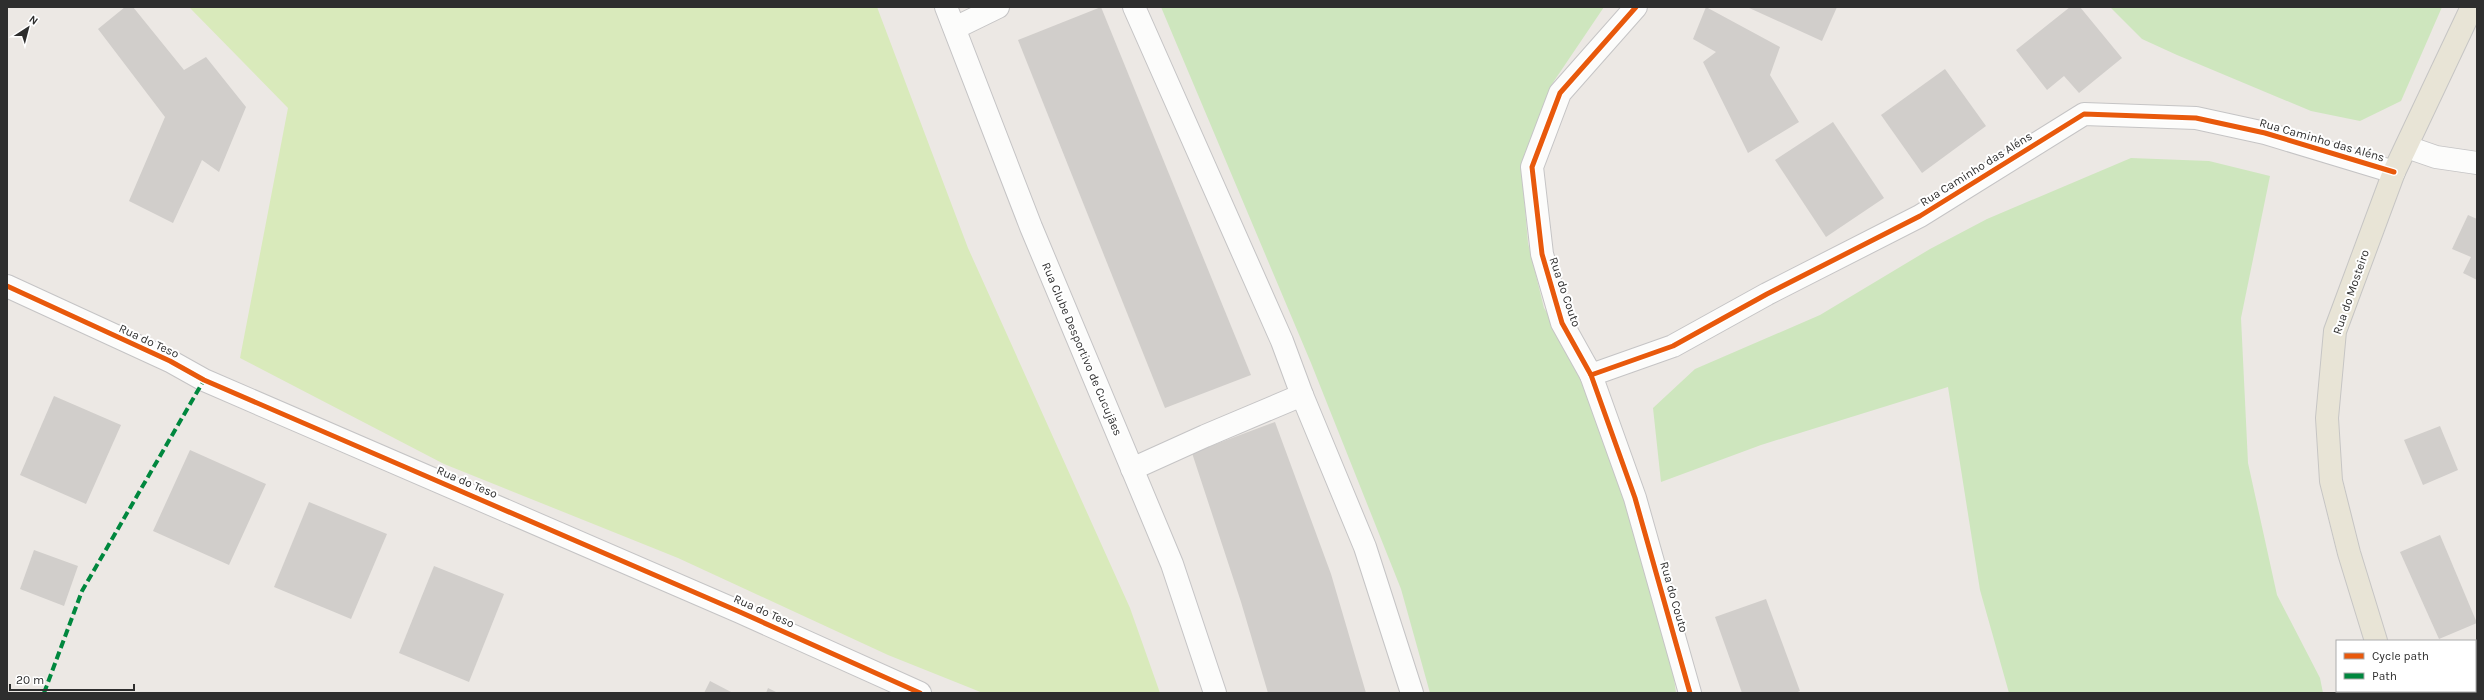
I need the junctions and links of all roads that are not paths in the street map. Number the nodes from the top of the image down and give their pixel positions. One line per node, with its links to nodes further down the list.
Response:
1 (946, 7): 6 (street, Rua Clube Desportivo de Cucujães)
2 (998, 7): 6 (street)
3 (1134, 7): 12 (street)
4 (1636, 7): 11 (street, Rua do Couto)
5 (2472, 7): 7 (main road, Rua do Mosteiro)
6 (955, 28): 13 (street, Rua Clube Desportivo de Cucujães)
7 (2407, 147): 8 (street); 9 (main road, Rua do Mosteiro)
8 (2477, 163)
9 (2394, 172): 11 (street, Rua Caminho das Aléns); 14 (main road, Rua do Mosteiro)
10 (7, 286): 15 (street, Rua do Teso)
11 (1591, 375): 18 (street, Rua do Couto)
12 (1302, 395): 13 (street); 17 (street)
13 (1132, 469): 16 (street, Rua Clube Desportivo de Cucujães)
14 (2376, 640)
15 (920, 693)
16 (1216, 693)
17 (1412, 693)
18 (1690, 693)

